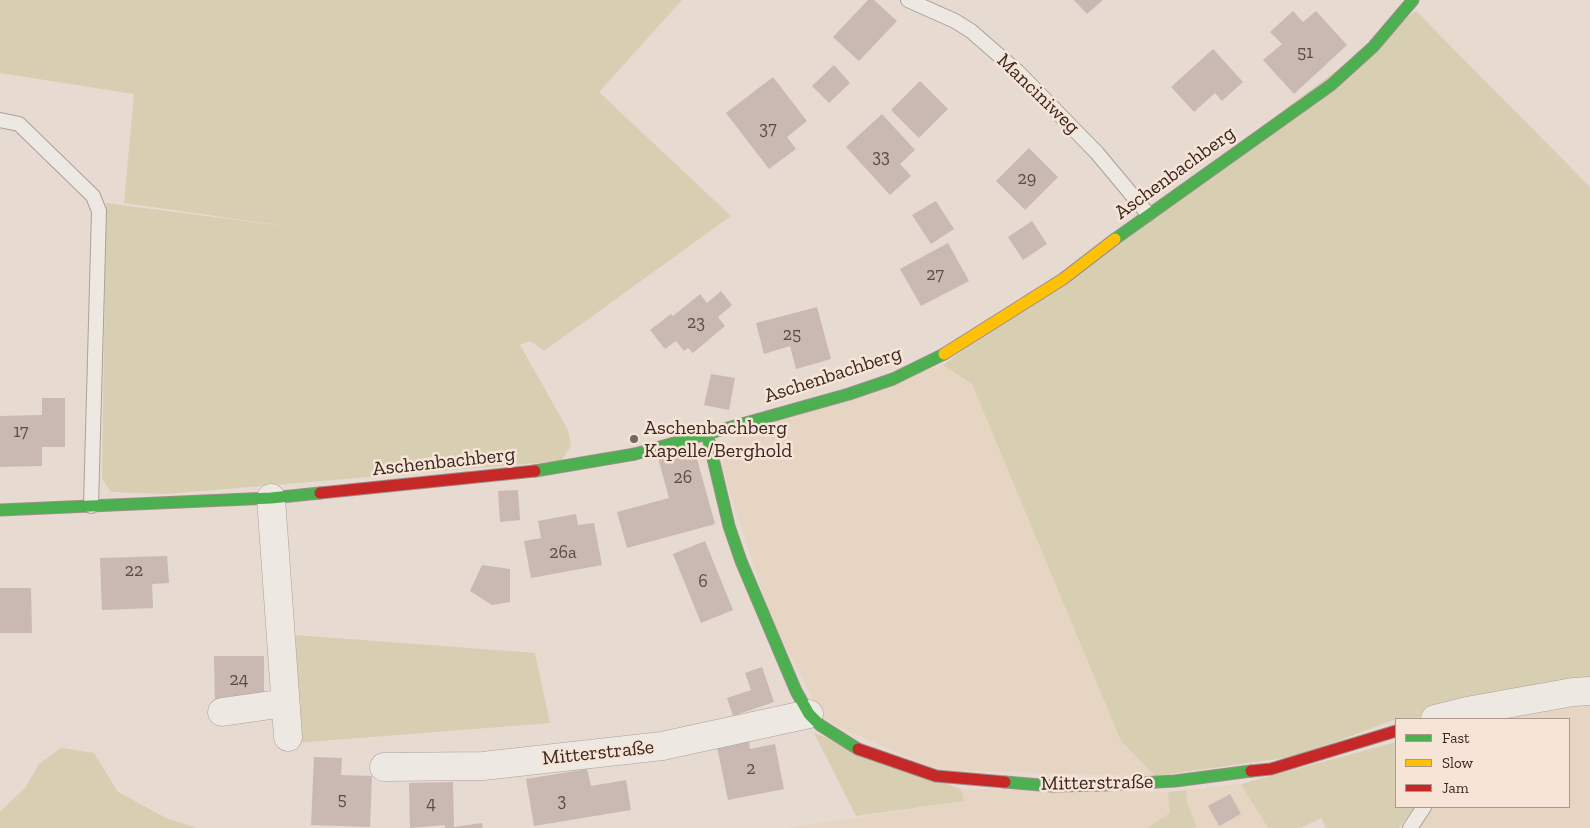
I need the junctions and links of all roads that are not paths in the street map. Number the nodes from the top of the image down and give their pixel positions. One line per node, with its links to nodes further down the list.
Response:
1 (908, 0): 4 (lane, Manciniweg)
2 (1413, 0): 4 (street, Aschenbachberg)
3 (0, 120): 7 (lane)
4 (1148, 214): 5 (street, Aschenbachberg)
5 (707, 433): 6 (street, Aschenbachberg); 12 (street, Mitterstraße)
6 (271, 498): 7 (street, Aschenbachberg); 10 (street)
7 (91, 506): 8 (street, Aschenbachberg)
8 (0, 510)
9 (1590, 691): 13 (street)
10 (285, 703): 11 (street); 15 (street)
11 (222, 712)
12 (809, 714): 14 (street, Mitterstraße); 16 (street, Mitterstraße)
13 (1443, 718)
14 (1395, 731)
15 (288, 737)
16 (384, 768)
17 (1423, 808): 18 (lane)
18 (1410, 828)

